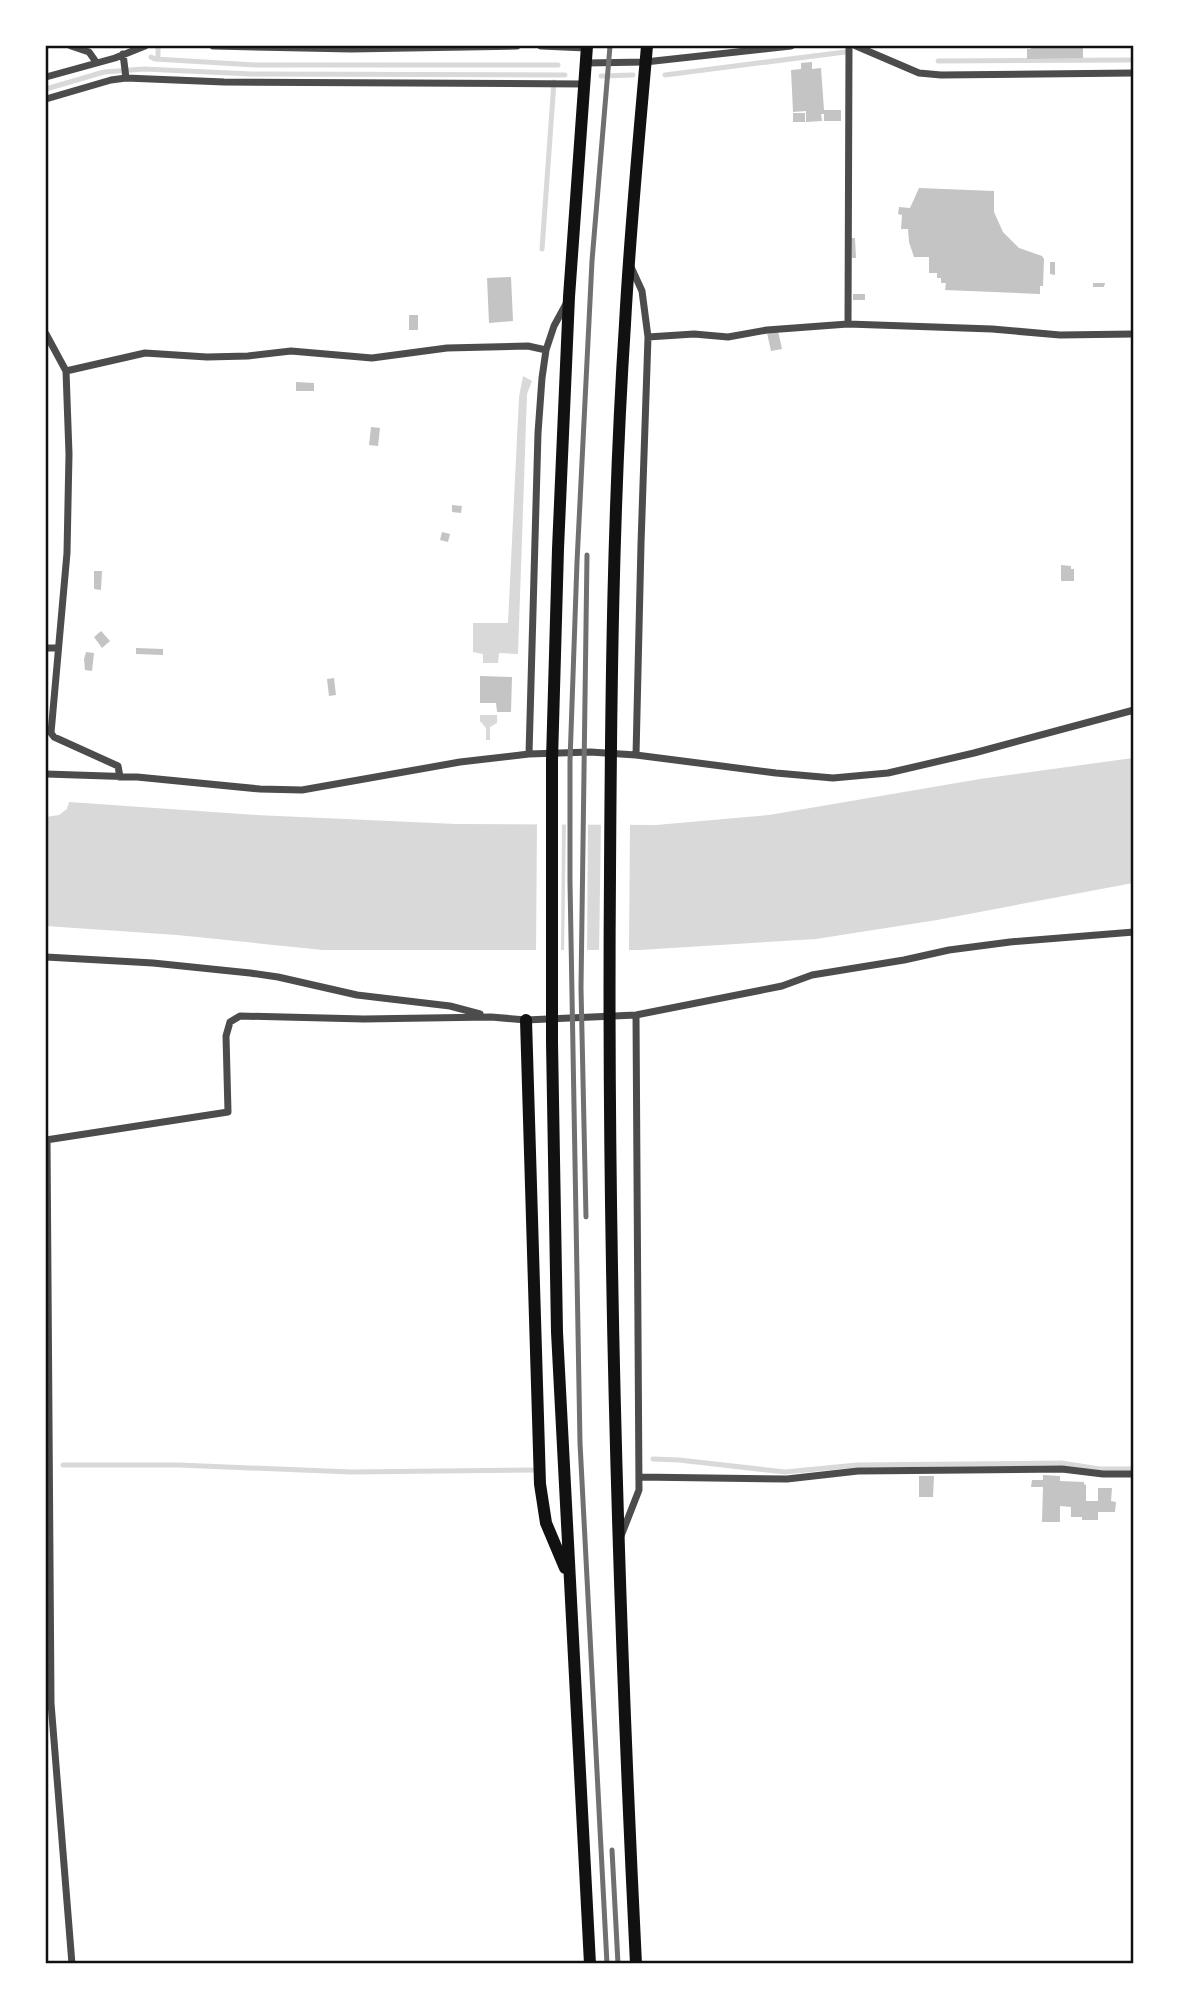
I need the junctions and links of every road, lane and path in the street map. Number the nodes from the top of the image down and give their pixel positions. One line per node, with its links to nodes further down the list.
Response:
1 (71, 46): 12 (street)
2 (145, 46): 11 (street)
3 (213, 46): 4 (street)
4 (517, 46)
5 (541, 46): 10 (street)
6 (647, 46): 13 (main road)
7 (791, 46): 13 (street)
8 (849, 46): 22 (street)
9 (856, 46): 15 (street)
10 (587, 47): 14 (main road)
11 (123, 54): 12 (street); 16 (street)
12 (96, 62): 17 (street)
13 (645, 62): 14 (street); 20 (main road)
14 (586, 64): 18 (main road)
15 (1133, 73)
16 (126, 76): 18 (street); 19 (street)
17 (46, 77)
18 (584, 84): 21 (main road)
19 (46, 99)
20 (629, 263): 25 (street); 44 (main road)
21 (569, 297): 26 (street); 45 (main road)
22 (848, 324): 24 (street); 25 (street)
23 (46, 334): 27 (street)
24 (1133, 334)
25 (648, 337): 32 (street)
26 (546, 350): 27 (street); 31 (street)
27 (66, 371): 29 (street)
28 (46, 648): 29 (street)
29 (58, 648): 34 (street)
30 (1133, 710): 32 (street)
31 (529, 754): 32 (street); 34 (street)
32 (636, 755)
33 (46, 774): 34 (street)
34 (120, 777)
35 (1133, 932): 37 (street)
36 (46, 957): 38 (street)
37 (636, 1016): 39 (street); 43 (street)
38 (491, 1017): 39 (street); 40 (street)
39 (526, 1020): 45 (main road)
40 (46, 1140): 41 (street)
41 (47, 1470): 46 (street)
42 (1133, 1474): 43 (street)
43 (639, 1477): 44 (street)
44 (618, 1545): 48 (main road)
45 (570, 1578): 47 (main road)
46 (72, 1964)
47 (590, 1964)
48 (636, 1964)

